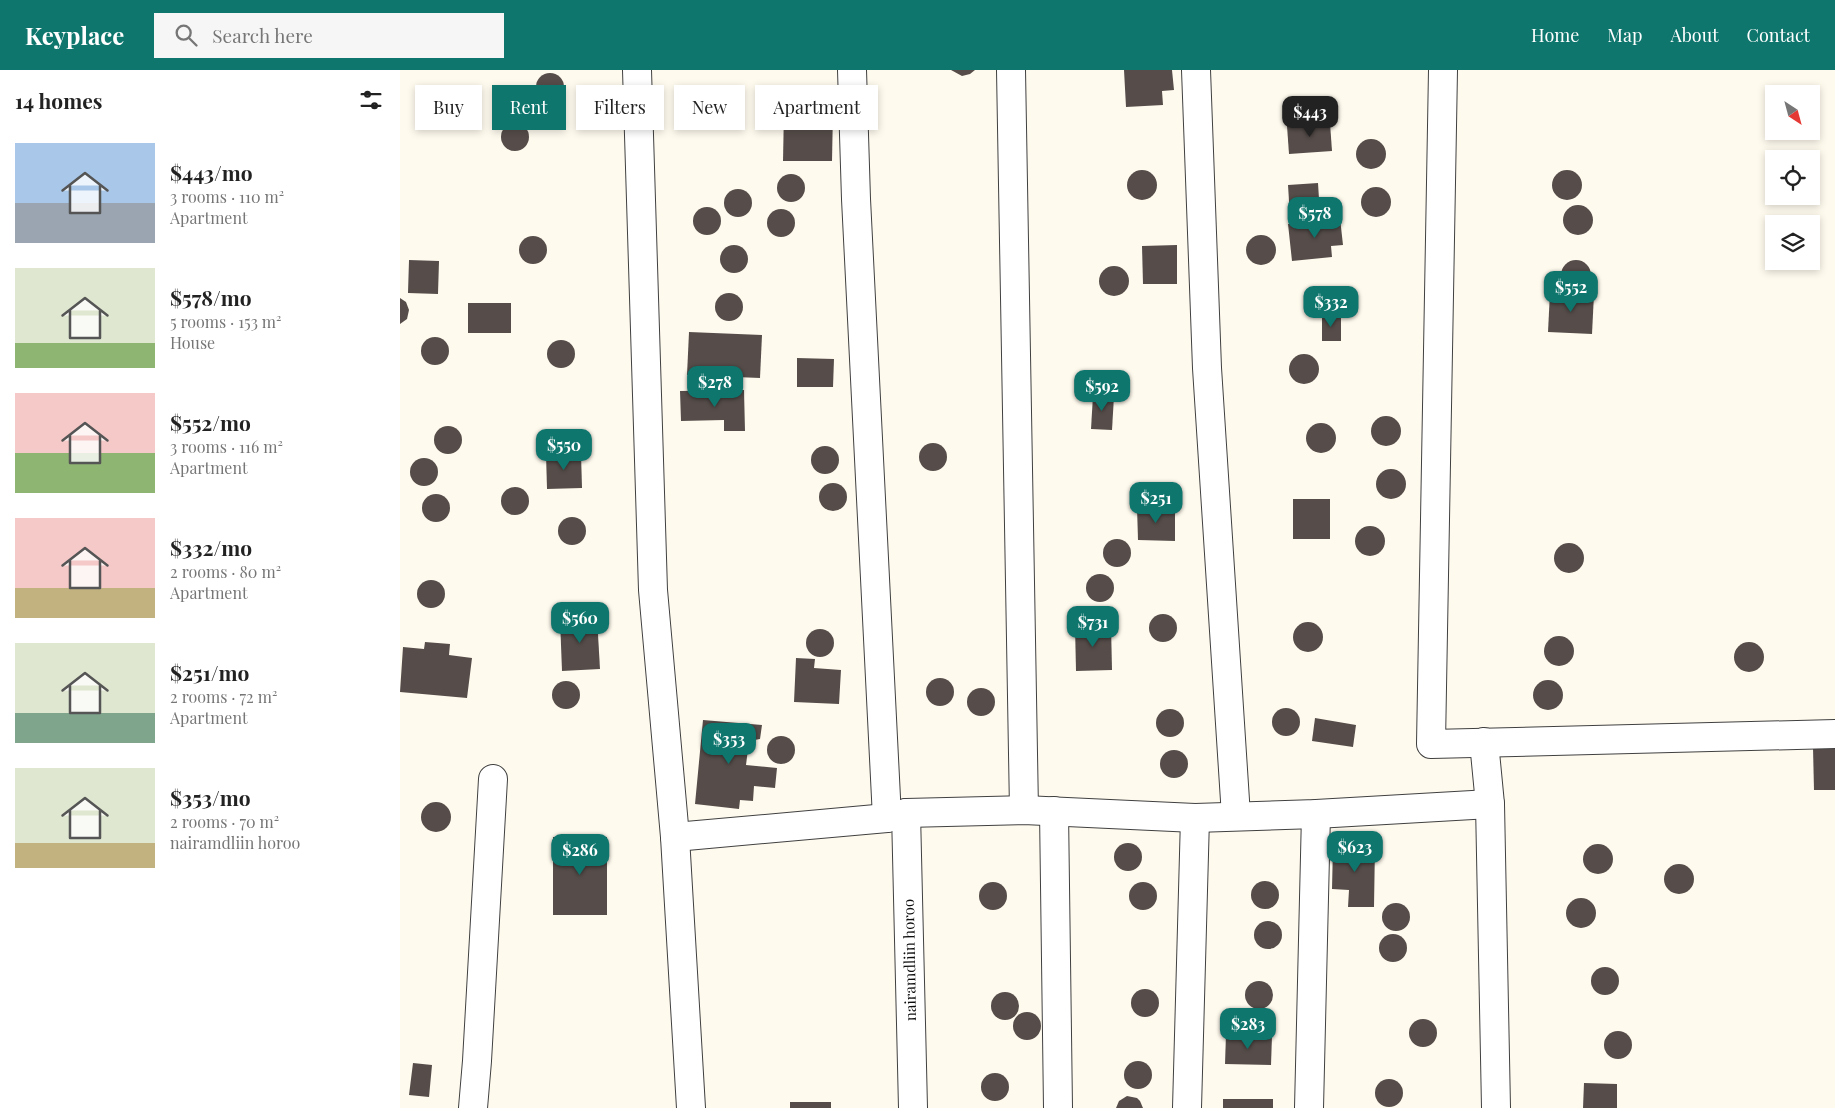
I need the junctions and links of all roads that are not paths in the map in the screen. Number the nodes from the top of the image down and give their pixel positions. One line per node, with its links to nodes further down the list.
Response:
1 (637, 70): 16 (street)
2 (852, 70): 13 (street, nairamdliin horoo)
3 (1011, 70): 10 (street)
4 (1196, 70): 14 (street)
5 (1443, 70): 7 (street)
6 (1835, 734): 7 (street)
7 (1484, 742): 9 (street)
8 (493, 779): 17 (street)
9 (1490, 804): 12 (street); 23 (street)
10 (1024, 810): 11 (street); 13 (street)
11 (1054, 811): 15 (street); 20 (street)
12 (1316, 814): 14 (street); 22 (street)
13 (896, 815): 16 (street); 19 (street, nairamdliin horoo)
14 (1236, 816): 15 (street)
15 (1195, 818): 21 (street)
16 (676, 836): 18 (street)
17 (473, 1108)
18 (690, 1108)
19 (913, 1108)
20 (1058, 1108)
21 (1188, 1108)
22 (1309, 1108)
23 (1496, 1108)

